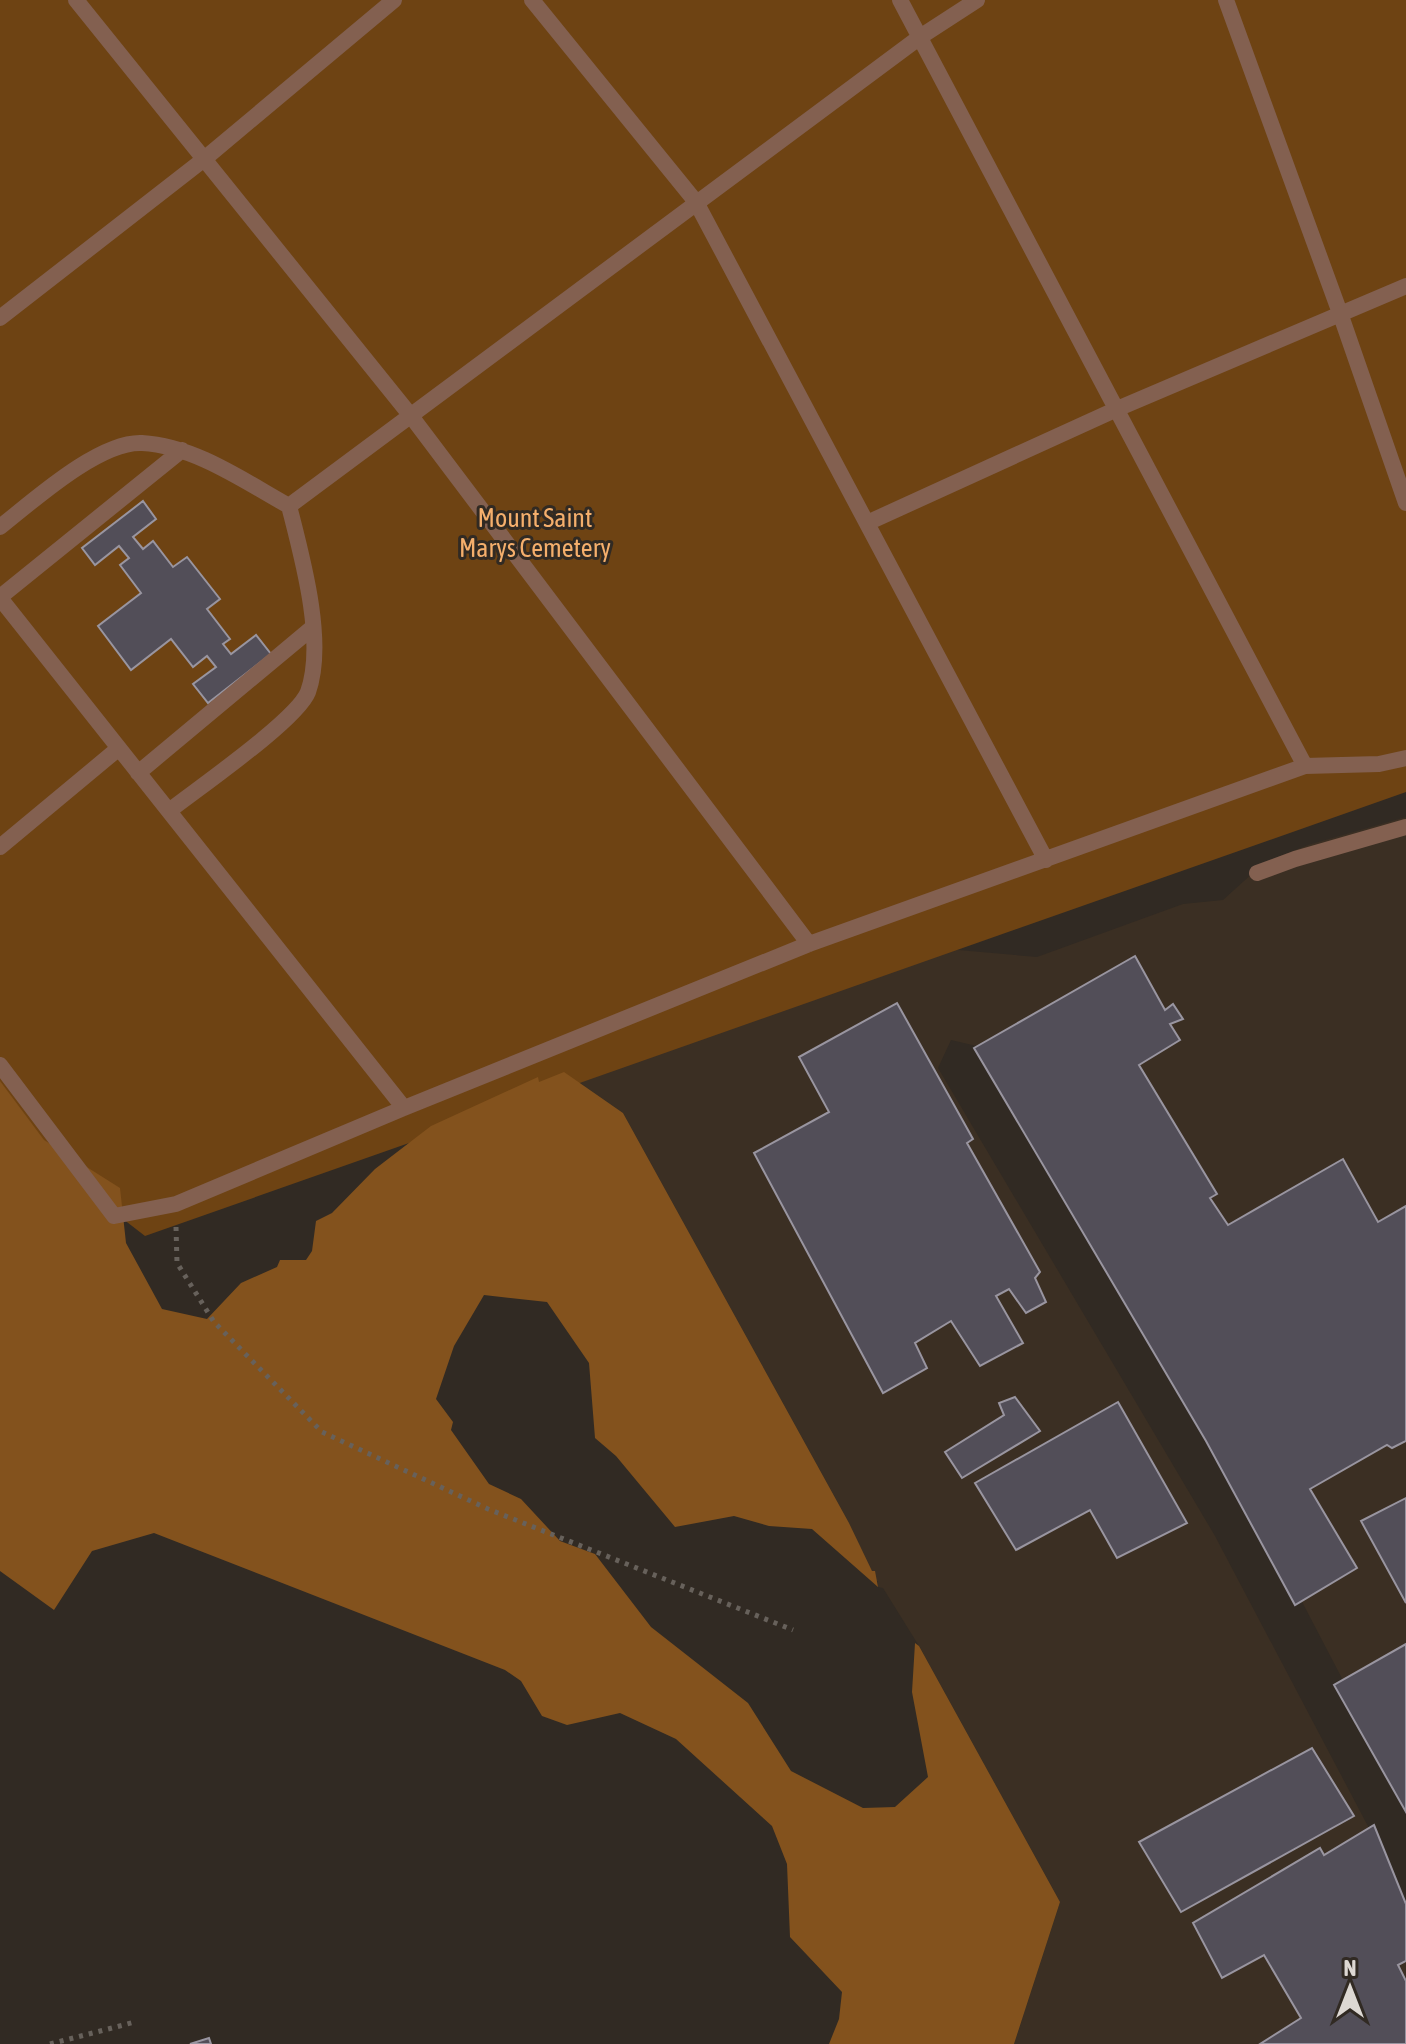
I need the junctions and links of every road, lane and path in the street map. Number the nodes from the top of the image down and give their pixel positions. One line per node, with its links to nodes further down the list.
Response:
1 (76, 0): 8 (street)
2 (394, 0): 8 (street)
3 (532, 0): 9 (street)
4 (900, 0): 7 (street)
5 (977, 0): 7 (street)
6 (1226, 0): 11 (street)
7 (920, 37): 9 (street); 13 (street)
8 (203, 160): 12 (street); 14 (street)
9 (696, 202): 14 (street); 18 (street)
10 (1406, 286): 11 (street)
11 (1340, 313): 13 (street); 16 (street)
12 (0, 318)
13 (1117, 409): 18 (street); 24 (street)
14 (411, 416): 17 (street); 31 (street)
15 (182, 450): 17 (street); 19 (street); 20 (street)
16 (1406, 503)
17 (289, 506): 21 (street)
18 (867, 523): 29 (street)
19 (0, 527)
20 (0, 598): 22 (street)
21 (312, 628): 25 (street); 26 (street)
22 (119, 748): 25 (street); 28 (street)
23 (1406, 758): 24 (street)
24 (1305, 766): 29 (street)
25 (138, 773): 26 (street)
26 (169, 811): 33 (street)
27 (1406, 827): 30 (street)
28 (0, 847)
29 (1046, 860): 31 (street)
30 (1257, 873)
31 (809, 944): 33 (street)
32 (0, 1065): 34 (street)
33 (404, 1108): 34 (street)
34 (176, 1204): 35 (path)
35 (793, 1630)
36 (135, 2022): 37 (path)
37 (50, 2044)

